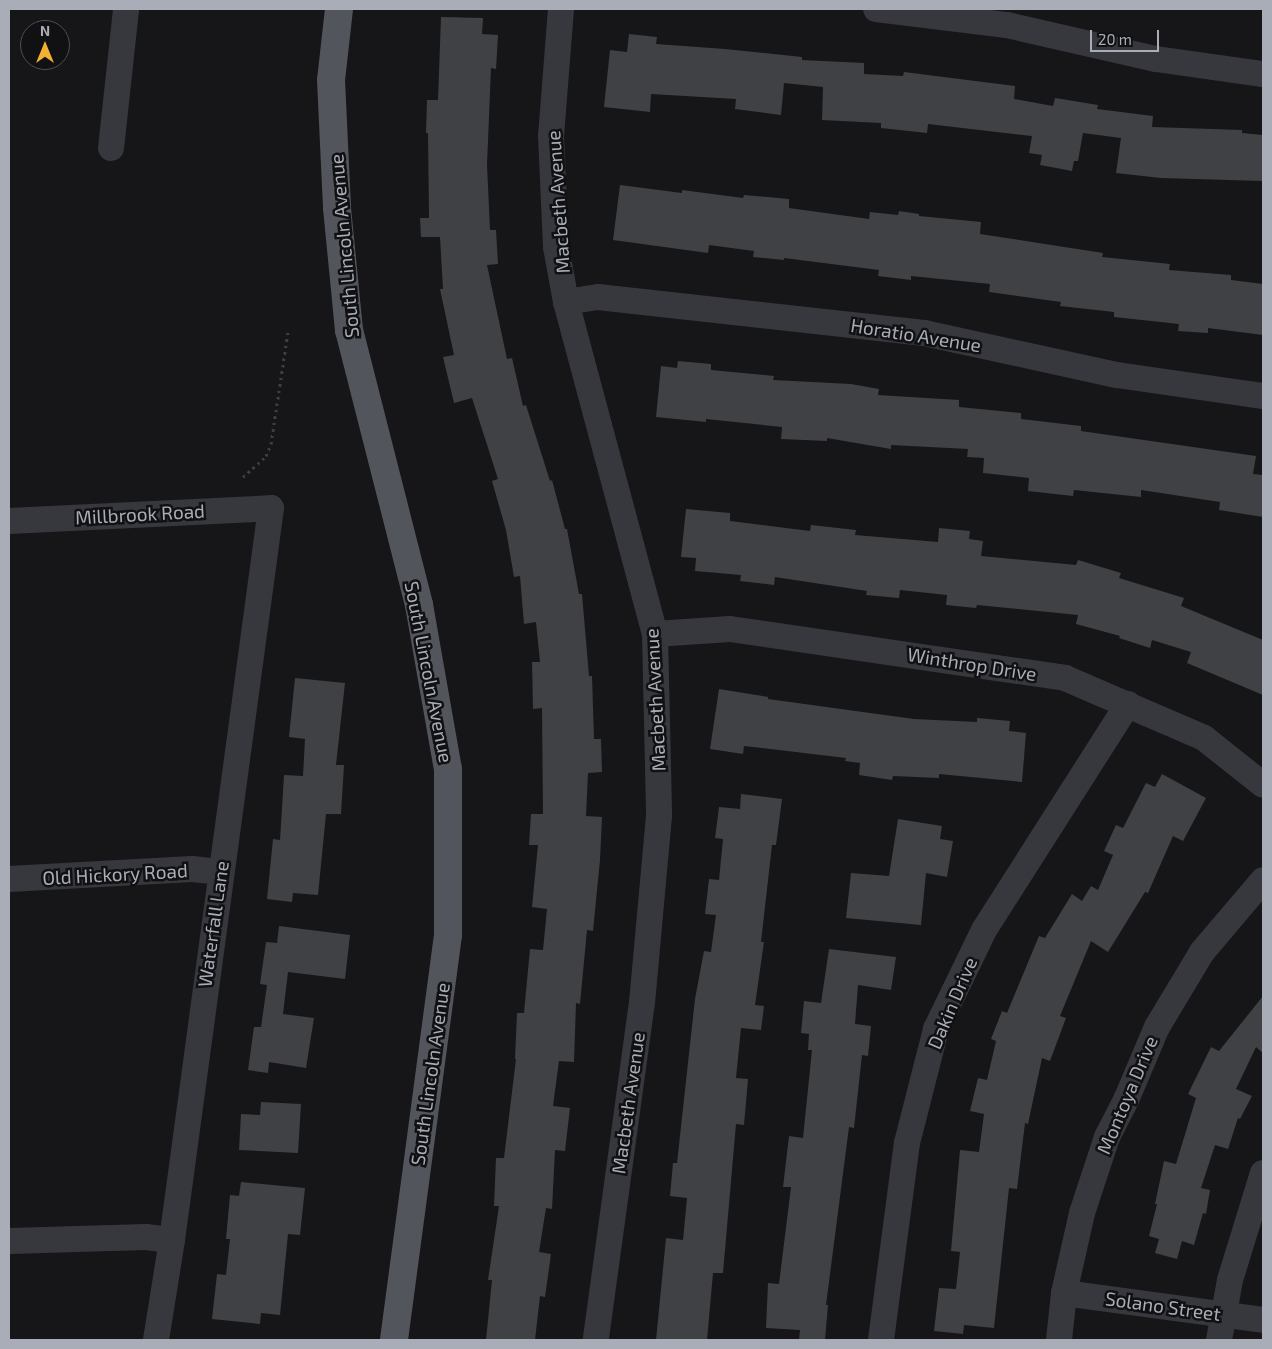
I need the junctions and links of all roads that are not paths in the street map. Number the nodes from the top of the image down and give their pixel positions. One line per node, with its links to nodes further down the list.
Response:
1 (126, 9): 6 (street)
2 (338, 9): 24 (main road, South Lincoln Avenue)
3 (561, 9): 7 (street, Macbeth Avenue)
4 (876, 9): 5 (street)
5 (1263, 74)
6 (111, 148)
7 (566, 302): 8 (street, Horatio Avenue); 11 (street, Macbeth Avenue)
8 (1263, 396)
9 (271, 508): 10 (street, Millbrook Road); 14 (street, Waterfall Lane)
10 (9, 521)
11 (655, 634): 12 (street, Winthrop Drive); 25 (street, Macbeth Avenue)
12 (1128, 704): 13 (street, Winthrop Drive); 26 (street, Dakin Drive)
13 (1263, 785)
14 (220, 872): 15 (street, Old Hickory Road); 18 (street, Waterfall Lane)
15 (9, 879)
16 (1263, 880): 20 (street, Montoya Drive)
17 (1263, 1174): 21 (street)
18 (172, 1240): 19 (street); 23 (street, Waterfall Lane)
19 (9, 1242)
20 (1064, 1293): 21 (street, Solano Street); 27 (street, Montoya Drive)
21 (1222, 1314): 22 (street, Solano Street); 28 (street)
22 (1263, 1320)
23 (156, 1340)
24 (394, 1340)
25 (596, 1340)
26 (881, 1340)
27 (1058, 1340)
28 (1219, 1340)

